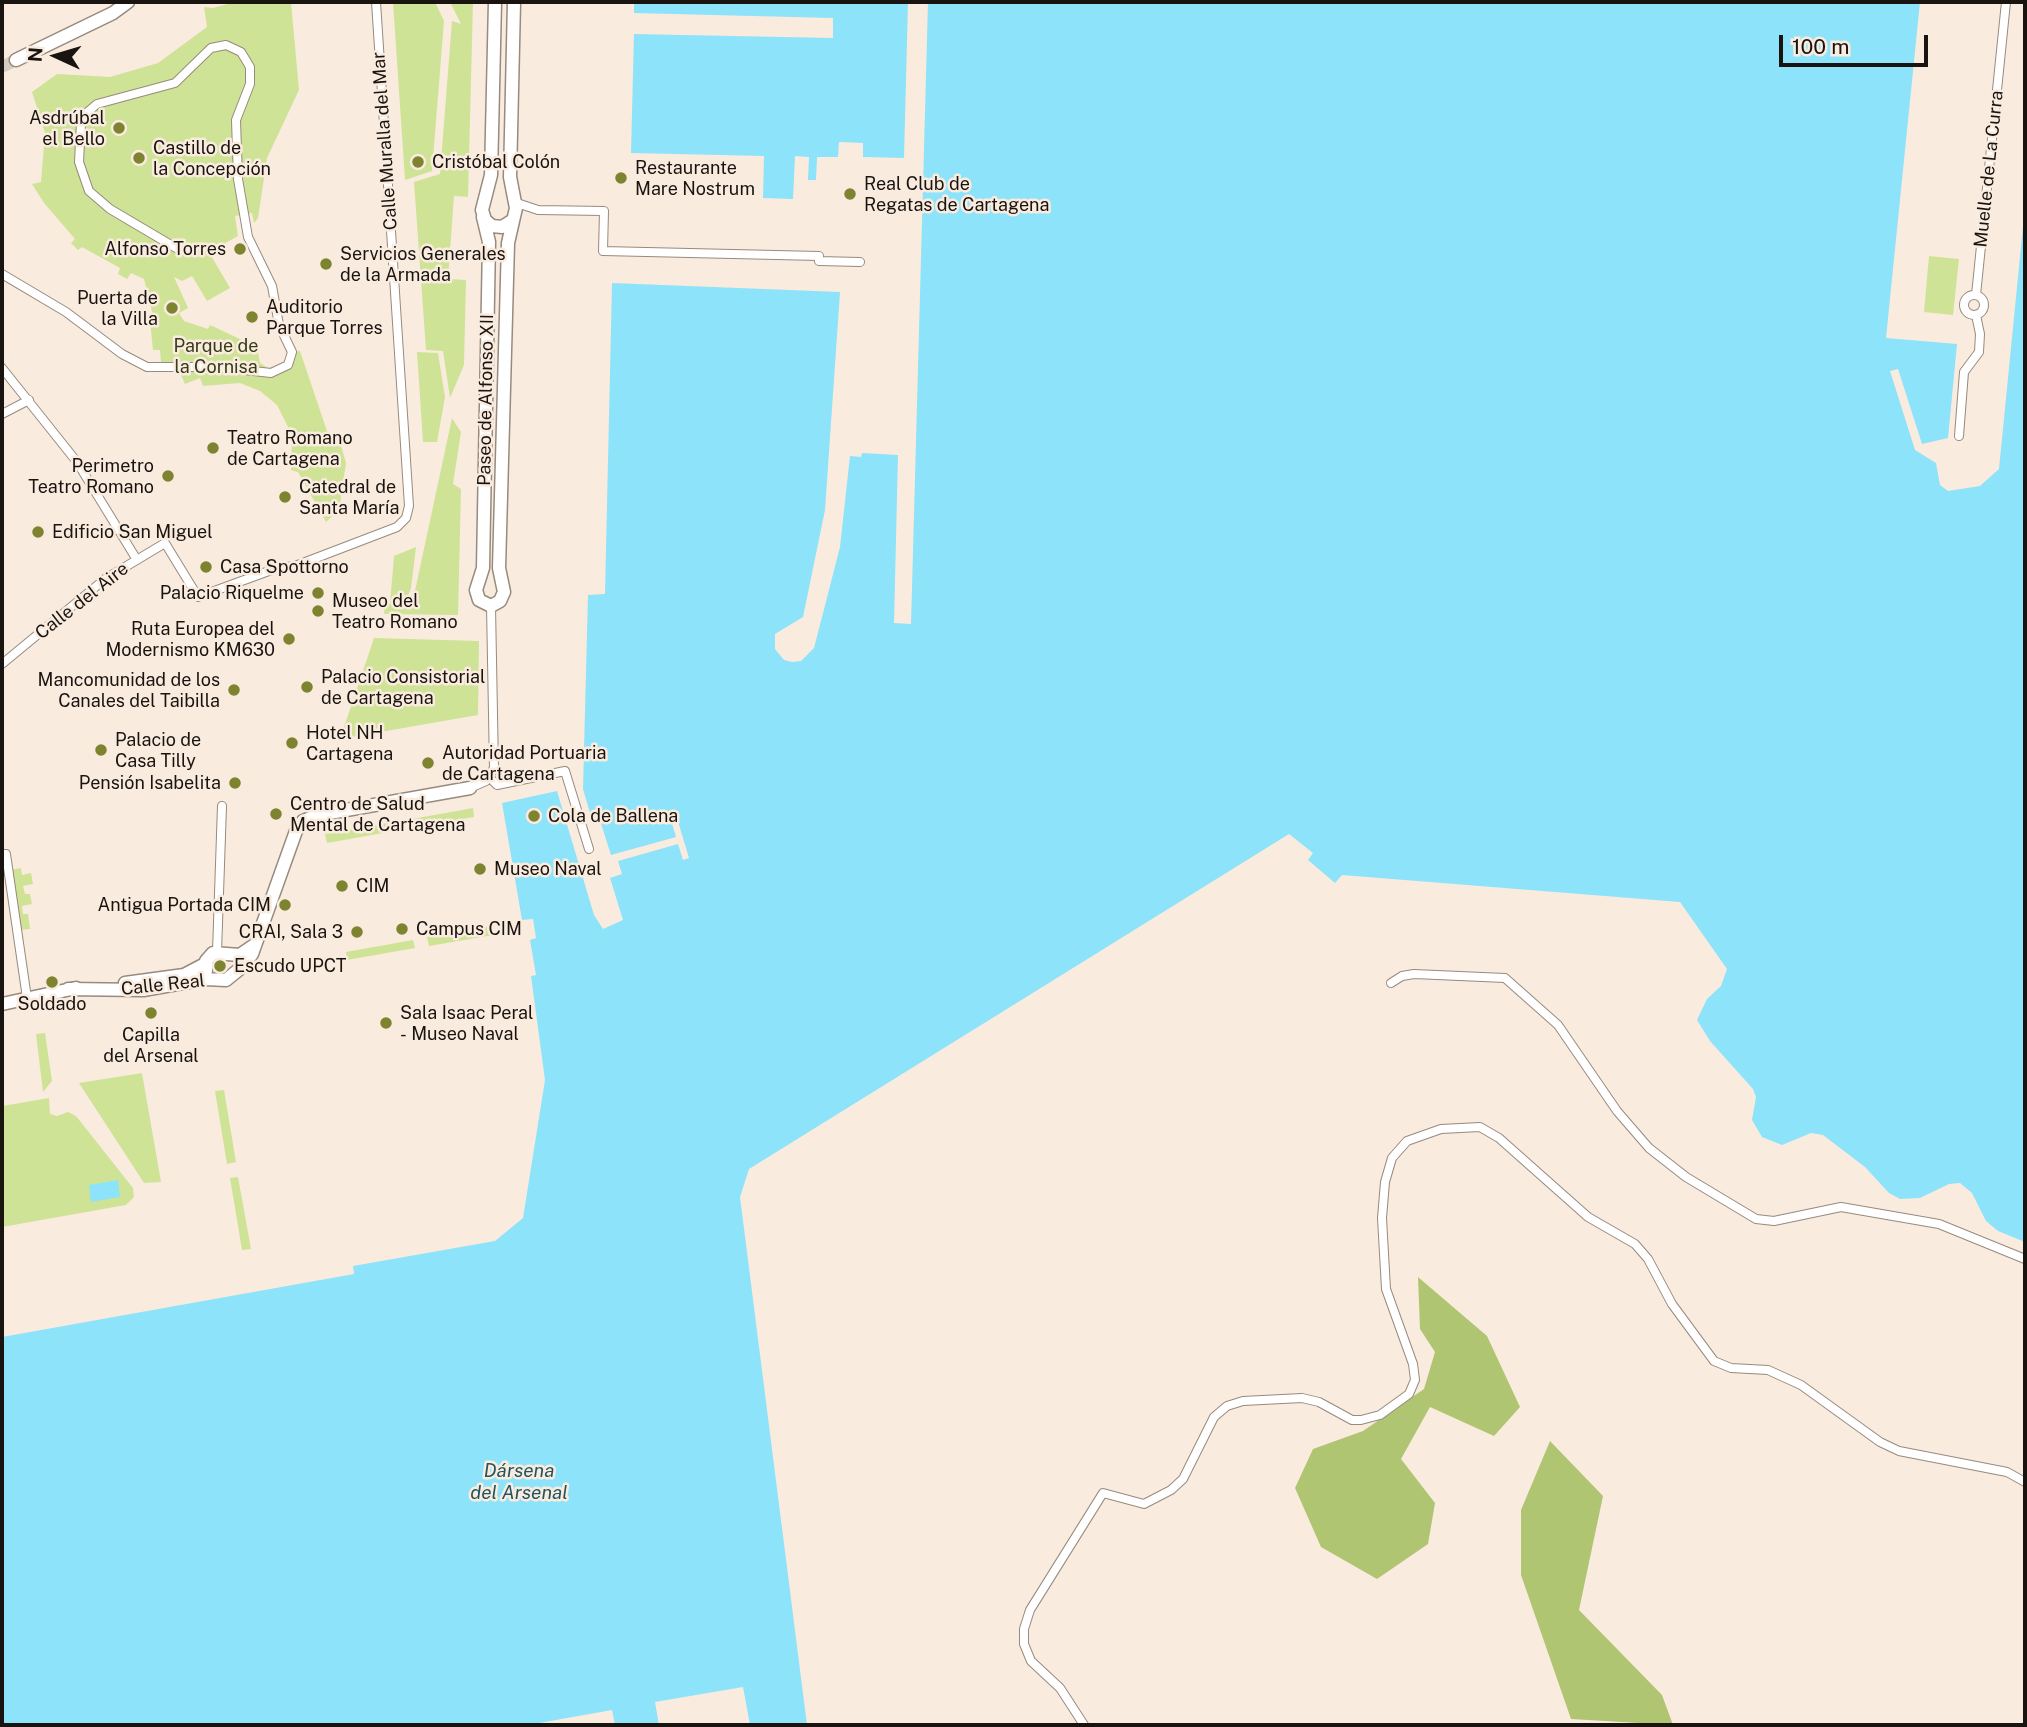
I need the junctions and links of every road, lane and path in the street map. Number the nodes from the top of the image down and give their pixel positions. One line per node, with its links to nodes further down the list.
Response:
1 (128, 2): 6 (main road)
2 (376, 2): 24 (street, Calle Muralla del Mar)
3 (495, 2): 8 (main road)
4 (514, 2): 7 (main road)
5 (2006, 2): 15 (street, Muelle de La Curra)
6 (16, 60)
7 (513, 200): 8 (main road); 9 (street); 11 (main road)
8 (484, 201): 10 (main road)
9 (538, 210): 11 (street); 13 (street)
10 (483, 217): 11 (main road); 22 (main road, Paseo de Alfonso XII)
11 (514, 219): 23 (main road, Paseo de Alfonso XII)
12 (176, 248): 14 (street)
13 (860, 262)
14 (2, 274)
15 (1976, 295): 16 (street); 16 (street)
16 (1976, 314): 20 (street)
17 (2, 368): 18 (street)
18 (29, 400): 19 (street); 21 (street)
19 (2, 414)
20 (1959, 436)
21 (137, 560): 24 (street, Calle del Aire); 26 (street, Calle del Aire)
22 (479, 584): 23 (main road); 25 (main road)
23 (502, 585): 25 (main road)
24 (198, 597)
25 (491, 606): 27 (street)
26 (2, 664)
27 (490, 778): 28 (street); 30 (street)
28 (470, 788): 32 (main road, Calle Real)
29 (222, 806): 33 (street)
30 (589, 849)
31 (2, 855): 39 (street)
32 (260, 934): 33 (main road); 35 (main road, Calle Real)
33 (222, 953): 34 (main road); 35 (main road)
34 (205, 964): 36 (main road); 38 (main road, Calle Real)
35 (230, 976): 36 (main road)
36 (216, 980): 38 (main road, Calle Real)
37 (1391, 983): 41 (street)
38 (68, 989): 39 (main road, Calle Real)
39 (27, 998): 40 (main road, Calle Real)
40 (2, 1006)
41 (2025, 1259)
42 (2025, 1482): 43 (street)
43 (1084, 1725)

